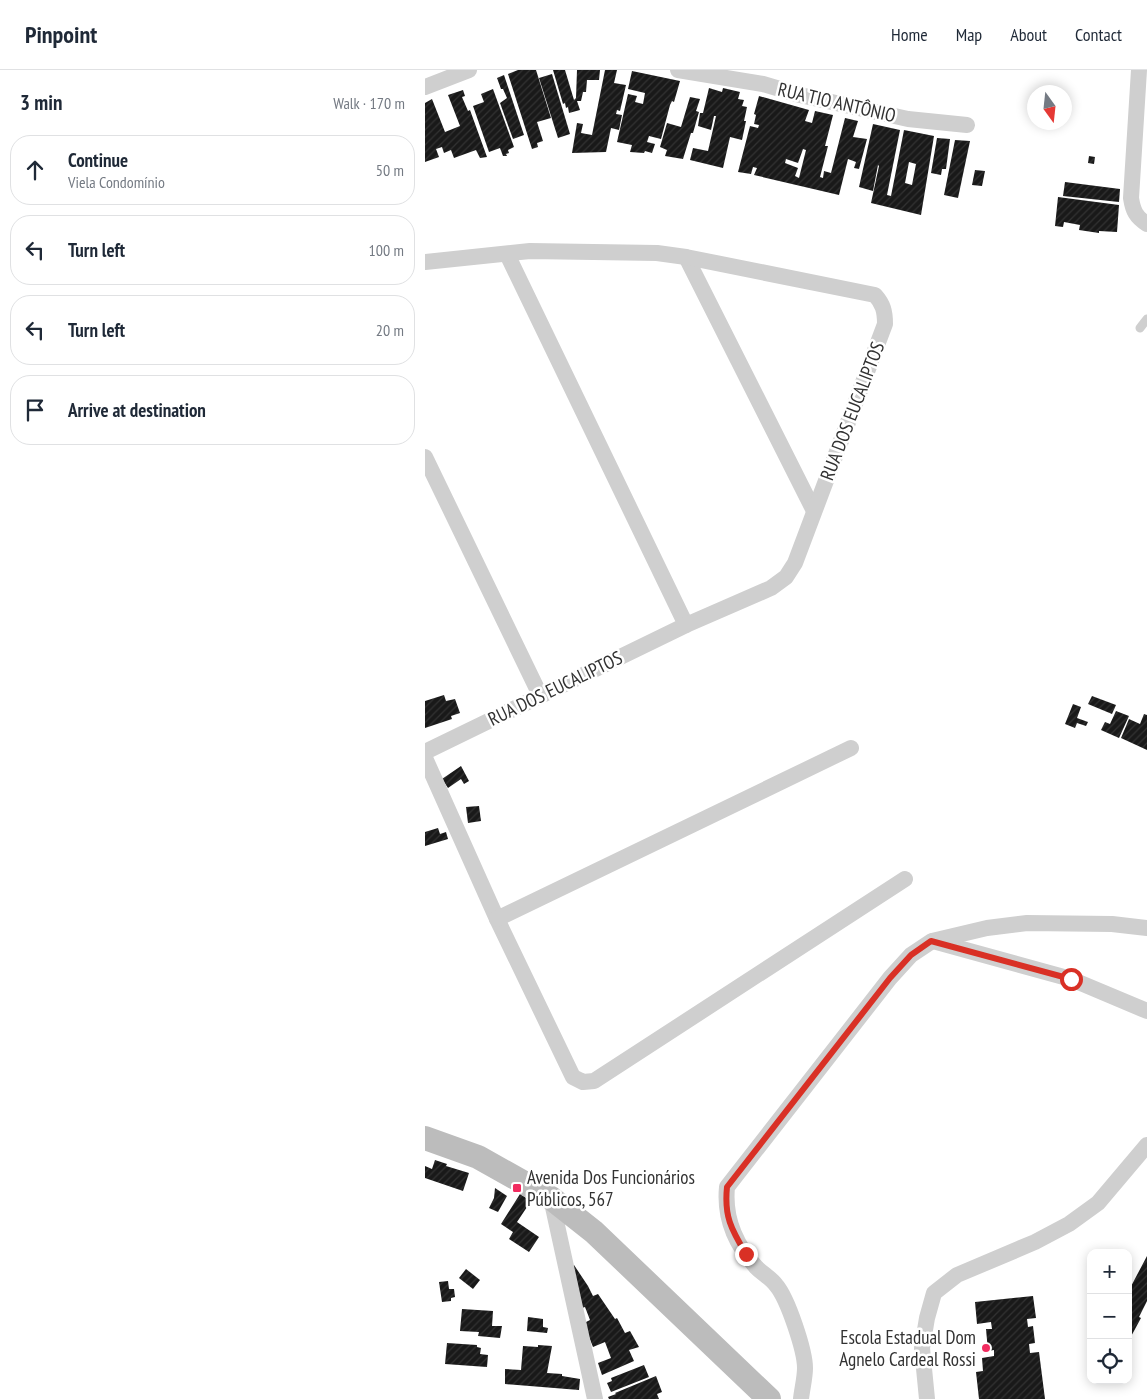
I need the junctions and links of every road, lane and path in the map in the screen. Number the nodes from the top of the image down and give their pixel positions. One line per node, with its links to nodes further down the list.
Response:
1 (469, 70): 4 (street)
2 (678, 70): 5 (street, RUA TIO ANTÔNIO)
3 (1139, 70): 6 (street)
4 (425, 87)
5 (967, 126)
6 (1147, 224)
7 (507, 254): 8 (street, RUA DOS EUCALIPTOS); 9 (street, RUA DOS EUCALIPTOS); 14 (street)
8 (686, 257): 13 (street); 13 (street, RUA DOS EUCALIPTOS)
9 (425, 262)
10 (1147, 319): 11 (lane)
11 (1140, 328)
12 (425, 457): 15 (street)
13 (814, 512): 14 (street, RUA DOS EUCALIPTOS)
14 (686, 625): 15 (street, RUA DOS EUCALIPTOS)
15 (540, 695): 17 (street, RUA DOS EUCALIPTOS)
16 (851, 748): 20 (street)
17 (425, 752)
18 (425, 758): 20 (street)
19 (905, 879): 20 (street)
20 (497, 919)
21 (1147, 928): 22 (street)
22 (931, 941): 23 (street); 29 (street)
23 (1147, 1011)
24 (425, 1138): 26 (street)
25 (1147, 1145): 30 (street)
26 (551, 1198): 27 (street); 28 (street)
27 (595, 1399)
28 (769, 1399)
29 (801, 1399)
30 (927, 1399)

